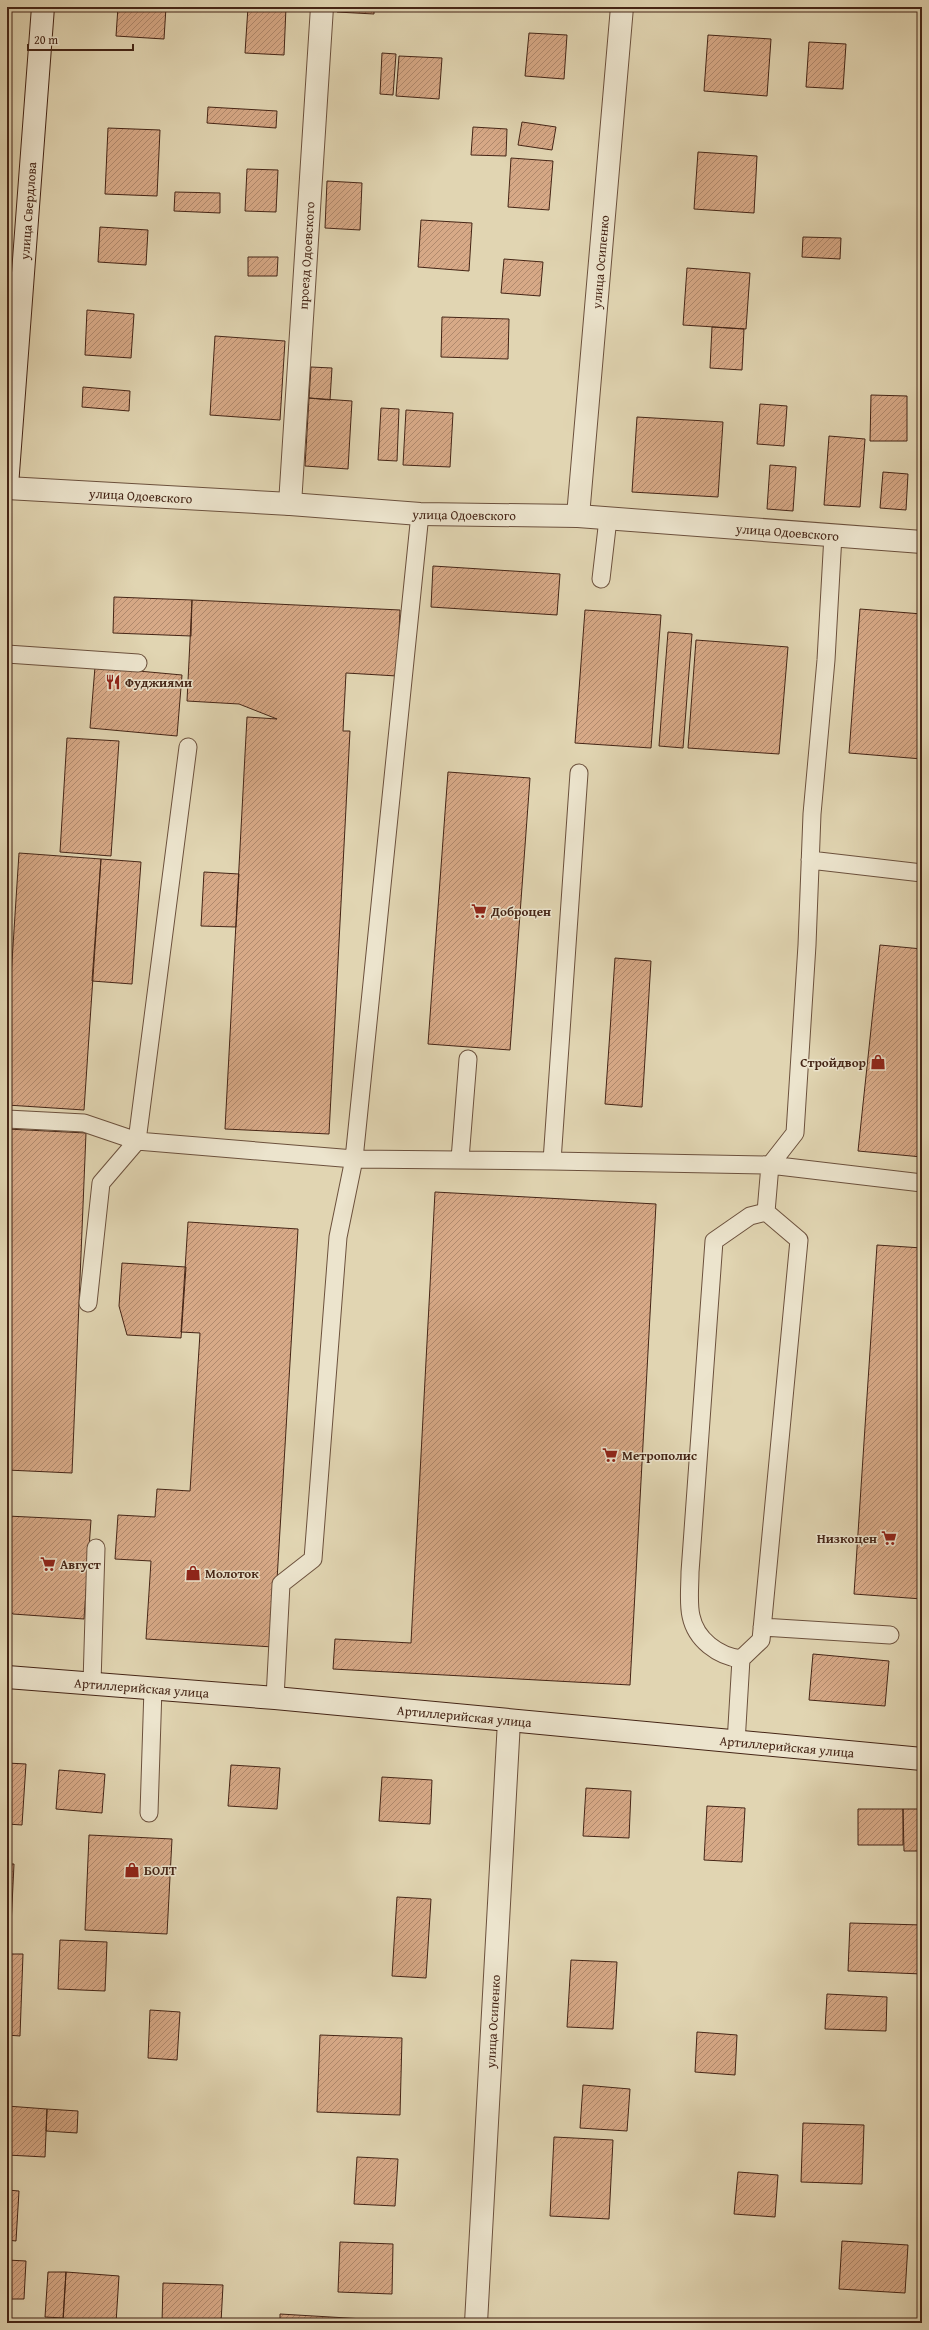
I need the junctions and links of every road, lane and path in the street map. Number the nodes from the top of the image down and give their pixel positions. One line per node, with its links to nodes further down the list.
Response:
1 (43, 7): 4 (street, улица Свердлова)
2 (322, 7): 5 (street, проезд Одоевского)
3 (622, 7): 7 (street, улица Осипенко)
4 (7, 487): 5 (street, улица Одоевского)
5 (290, 504): 6 (street, улица Одоевского)
6 (420, 514): 7 (street, улица Одоевского); 21 (lane)
7 (578, 516): 8 (street, улица Одоевского)
8 (608, 519): 9 (street, улица Одоевского); 11 (lane)
9 (832, 535): 10 (street, улица Одоевского); 16 (lane)
10 (922, 542)
11 (602, 579)
12 (7, 654): 13 (lane)
13 (138, 663)
14 (188, 747): 20 (lane)
15 (580, 772): 23 (lane)
16 (810, 860): 17 (lane); 24 (lane)
17 (922, 873)
18 (468, 1058): 22 (lane)
19 (7, 1119): 20 (lane)
20 (137, 1141): 21 (lane); 27 (lane)
21 (354, 1159): 22 (lane); 35 (lane)
22 (460, 1159): 23 (lane)
23 (552, 1161): 24 (lane)
24 (770, 1165): 25 (lane); 26 (lane)
25 (922, 1183)
26 (766, 1212): 29 (lane); 31 (lane)
27 (88, 1303)
28 (96, 1548): 33 (lane)
29 (762, 1627): 30 (lane); 31 (lane)
30 (890, 1635)
31 (741, 1659): 37 (lane)
32 (7, 1676): 33 (street, Артиллерийская улица)
33 (92, 1683): 34 (street, Артиллерийская улица)
34 (154, 1688): 35 (street, Артиллерийская улица); 39 (lane)
35 (275, 1698): 36 (street, Артиллерийская улица)
36 (510, 1721): 37 (street, Артиллерийская улица); 40 (street, улица Осипенко)
37 (736, 1743): 38 (street, Артиллерийская улица)
38 (922, 1759)
39 (149, 1813)
40 (476, 2323)

